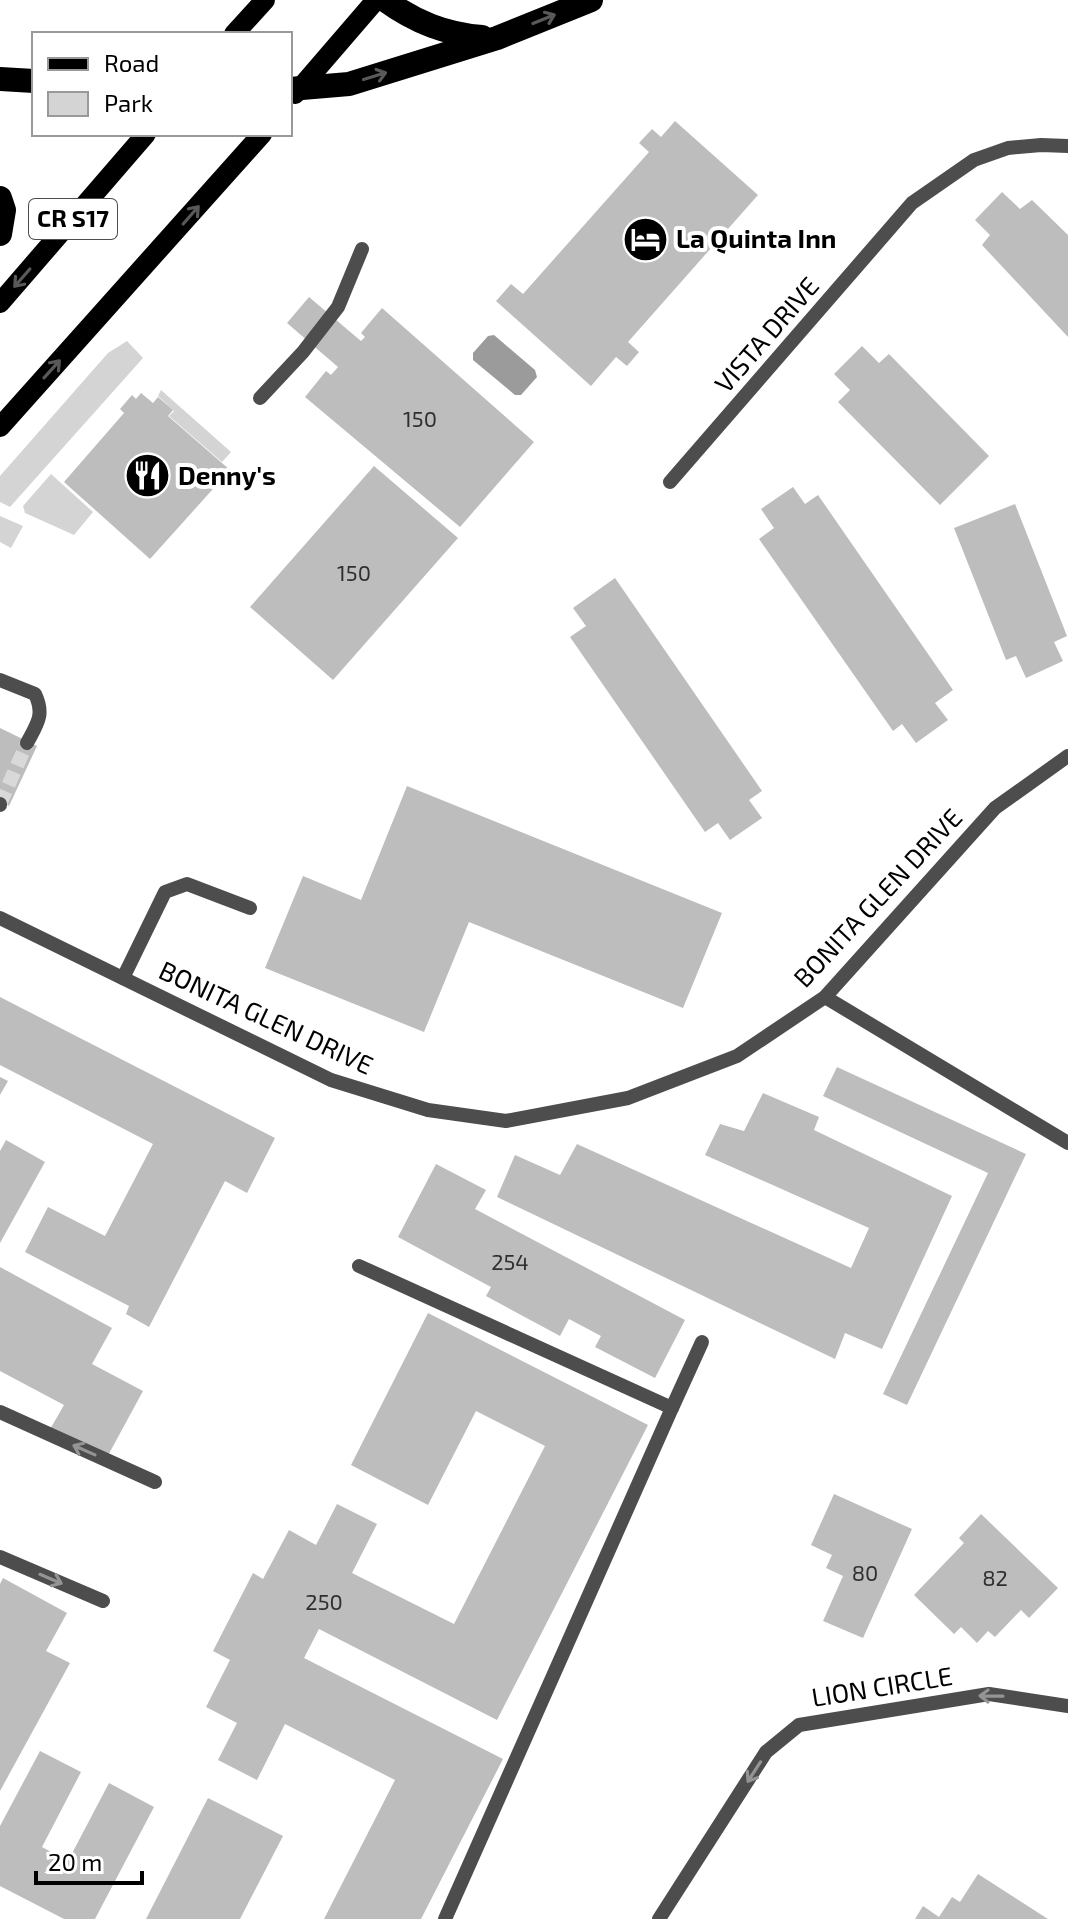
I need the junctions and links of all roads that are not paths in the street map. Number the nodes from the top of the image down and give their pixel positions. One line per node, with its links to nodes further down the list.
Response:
1 (265, 0): 5 (main road)
2 (376, 0): 9 (main road)
3 (385, 0): 6 (highway)
4 (591, 0): 6 (highway, one-way to 4)
5 (236, 32)
6 (497, 38): 9 (highway, one-way to 6)
7 (0, 79): 8 (highway)
8 (32, 81)
9 (293, 93)
10 (144, 136): 16 (main road, CR S17, one-way to 16)
11 (260, 136): 18 (main road, one-way to 11)
12 (1068, 146): 19 (street, VISTA DRIVE)
13 (0, 198): 14 (highway)
14 (0, 234)
15 (362, 249): 17 (street)
16 (0, 303)
17 (260, 398)
18 (0, 427)
19 (670, 482)
20 (0, 680): 21 (street)
21 (27, 743)
22 (1068, 756): 26 (street, BONITA GLEN DRIVE)
23 (250, 908): 25 (street)
24 (0, 918): 25 (street, BONITA GLEN DRIVE)
25 (123, 978): 26 (street, BONITA GLEN DRIVE)
26 (825, 997): 27 (street)
27 (1068, 1143)
28 (359, 1266): 30 (street)
29 (702, 1342): 30 (street)
30 (672, 1408): 36 (street)
31 (0, 1412): 32 (street, one-way to 31)
32 (155, 1482)
33 (0, 1557): 34 (street, one-way to 34)
34 (103, 1601)
35 (1068, 1706): 37 (street, LION CIRCLE, one-way to 37)
36 (445, 1919)
37 (659, 1919)

